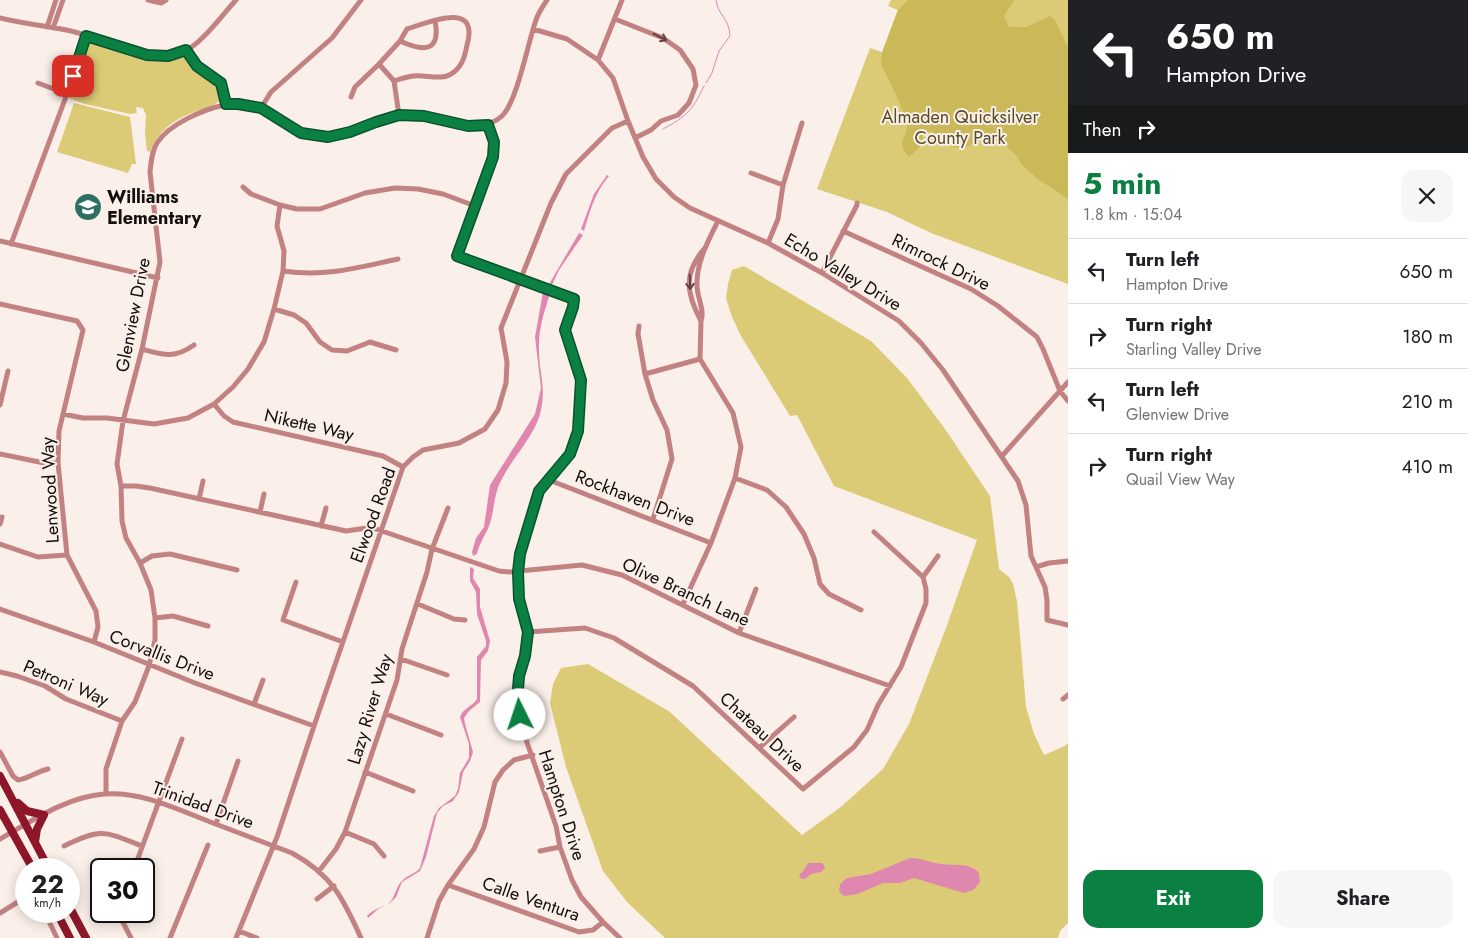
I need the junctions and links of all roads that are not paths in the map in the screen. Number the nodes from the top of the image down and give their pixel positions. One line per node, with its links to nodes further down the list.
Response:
1 (56, 0): 12 (street)
2 (62, 0): 13 (street)
3 (148, 0): 4 (street)
4 (166, 0)
5 (236, 0): 17 (street)
6 (361, 0): 25 (street)
7 (547, 0): 14 (street)
8 (622, 0): 10 (street)
9 (0, 18): 12 (street)
10 (615, 19): 18 (street); 30 (street, one-way to 30)
11 (435, 21): 16 (street); 16 (street); 20 (street)
12 (47, 27): 13 (street)
13 (54, 28): 15 (street)
14 (533, 29): 18 (street, Echo Valley Drive); 29 (street)
15 (86, 36): 17 (street); 22 (street)
16 (400, 41): 19 (street)
17 (186, 50): 24 (street)
18 (598, 60): 27 (street, Echo Valley Drive)
19 (379, 64): 20 (street); 23 (street)
20 (394, 81): 26 (street)
21 (38, 83): 22 (street)
22 (67, 94): 41 (street)
23 (351, 97)
24 (226, 104): 25 (street, Glenview Drive); 45 (street, Glenview Drive)
25 (261, 108): 26 (street, Glenview Drive)
26 (399, 115): 29 (street, Glenview Drive)
27 (628, 121): 30 (street, Echo Valley Drive); 46 (street, Elwood Road)
28 (802, 123): 32 (street)
29 (488, 125): 36 (street)
30 (636, 138): 37 (street, Echo Valley Drive)
31 (751, 173): 32 (street)
32 (783, 184): 40 (street)
33 (243, 187): 35 (street)
34 (857, 203): 38 (street)
35 (280, 205): 36 (street); 43 (street)
36 (476, 206): 46 (street, Hampton Drive)
37 (718, 222): 40 (street, Echo Valley Drive); 53 (street)
38 (843, 231): 44 (street); 57 (street, Rimrock Drive)
39 (0, 242): 41 (street)
40 (768, 243): 44 (street, Echo Valley Drive)
41 (12, 244): 45 (street)
42 (398, 259): 43 (street)
43 (284, 271): 48 (street)
44 (822, 273): 64 (street, Echo Valley Drive)
45 (158, 278): 51 (street, Glenview Drive)
46 (519, 279): 66 (street, Elwood Road); 68 (street, Hampton Drive)
47 (0, 304): 61 (street, Lenwood Way)
48 (274, 309): 52 (street); 59 (street)
49 (639, 326): 55 (street)
50 (194, 345): 51 (street)
51 (142, 349): 62 (street, Glenview Drive)
52 (396, 350)
53 (700, 358): 55 (street); 67 (street)
54 (8, 371): 60 (street)
55 (645, 374): 77 (street)
56 (1068, 382): 57 (street)
57 (1060, 391): 58 (street, Rimrock Drive); 64 (street)
58 (1068, 401)
59 (214, 404): 62 (street); 66 (street, Nikette Way)
60 (0, 405)
61 (63, 414): 62 (street); 65 (street, Lenwood Way)
62 (123, 421): 70 (street, Glenview Drive)
63 (0, 454): 65 (street)
64 (1002, 456): 89 (street, Echo Valley Drive)
65 (58, 463): 85 (street, Lenwood Way)
66 (403, 468): 80 (street, Elwood Road)
67 (735, 478): 82 (street); 98 (street)
68 (549, 480): 77 (street, Rockhaven Drive); 91 (street, Hampton Drive)
69 (203, 481): 72 (street)
70 (121, 486): 72 (street, Olive Branch Lane); 88 (street, Glenview Drive)
71 (264, 494): 75 (street)
72 (199, 499): 75 (street, Olive Branch Lane)
73 (326, 508): 79 (street)
74 (448, 508): 84 (street, Lazy River Way)
75 (260, 512): 79 (street, Olive Branch Lane)
76 (2, 517): 78 (street)
77 (653, 519): 82 (street, Rockhaven Drive)
78 (0, 524)
79 (321, 526): 80 (street, Olive Branch Lane)
80 (382, 531): 84 (street, Olive Branch Lane); 106 (street, Elwood Road)
81 (874, 532): 92 (street)
82 (711, 543): 96 (street)
83 (0, 544): 85 (street)
84 (432, 549): 91 (street, Olive Branch Lane); 95 (street, Lazy River Way)
85 (67, 555): 105 (street, Lenwood Way)
86 (938, 556): 92 (street)
87 (1068, 561): 89 (street)
88 (140, 563): 90 (street); 99 (street, Glenview Drive)
89 (1036, 567): 101 (street, Echo Valley Drive)
90 (237, 570)
91 (518, 572): 96 (street, Olive Branch Lane); 103 (street, Hampton Drive)
92 (923, 577): 112 (street, Chateau Drive)
93 (296, 582): 106 (street)
94 (756, 589): 104 (street)
95 (418, 604): 100 (street); 107 (street, Lazy River Way)
96 (682, 604): 104 (street, Olive Branch Lane)
97 (0, 609): 105 (street, Corvallis Drive)
98 (861, 610)
99 (155, 618): 102 (street); 108 (street, Glenview Drive)
100 (465, 620)
101 (1068, 625)
102 (208, 626)
103 (528, 632): 122 (street, Chateau Drive); 124 (street, Hampton Drive)
104 (739, 633): 112 (street, Olive Branch Lane)
105 (94, 642): 108 (street, Corvallis Drive)
106 (343, 642): 119 (street, Elwood Road)
107 (401, 660): 110 (street); 116 (street, Lazy River Way)
108 (149, 666): 115 (street, Corvallis Drive); 118 (street, Glenview Drive)
109 (0, 672): 118 (street, Petroni Way)
110 (446, 675)
111 (263, 680): 115 (street)
112 (890, 686): 122 (street, Chateau Drive)
113 (1068, 695): 114 (street)
114 (1062, 699)
115 (254, 704): 119 (street, Corvallis Drive)
116 (386, 714): 120 (street); 127 (street, Lazy River Way)
117 (794, 717): 122 (street)
118 (122, 721): 130 (street, Glenview Drive)
119 (314, 726): 144 (street, Elwood Road)
120 (441, 735)
121 (182, 739): 132 (street)
122 (759, 748)
123 (0, 752): 126 (street)
124 (532, 755): 145 (street, Hampton Drive); 152 (street)
125 (238, 761): 136 (street)
126 (48, 769)
127 (366, 772): 129 (street); 138 (street, Lazy River Way)
128 (0, 776): 131 (main road)
129 (413, 791)
130 (106, 794): 132 (street, Trinidad Drive); 134 (street, Trinidad Drive)
131 (12, 798): 134 (main road); 135 (main road)
132 (159, 802): 136 (street, Trinidad Drive); 142 (street)
133 (0, 810): 137 (main road)
134 (44, 815): 135 (street, Trinidad Drive); 140 (main road)
135 (25, 824): 137 (street, Trinidad Drive); 140 (main road)
136 (216, 824): 144 (street, Trinidad Drive)
137 (13, 832): 139 (street, Trinidad Drive); 148 (main road)
138 (345, 832): 147 (street); 151 (street, Lazy River Way)
139 (0, 839)
140 (35, 842): 149 (main road)
141 (64, 846): 142 (street)
142 (142, 846): 150 (street)
143 (208, 846): 167 (street)
144 (273, 846): 151 (street, Trinidad Drive); 162 (street, Elwood Road)
145 (560, 847): 146 (street); 157 (street, Hampton Drive)
146 (540, 851)
147 (384, 856)
148 (27, 858)
149 (43, 858)
150 (138, 858)
151 (319, 871): 153 (street, Trinidad Drive)
152 (448, 885): 157 (street, Calle Ventura); 171 (street)
153 (334, 886): 154 (street); 170 (street, Trinidad Drive)
154 (317, 899)
155 (15, 904): 156 (street)
156 (0, 913)
157 (603, 922): 172 (street, Hampton Drive)
158 (50, 923): 163 (street)
159 (62, 923): 164 (main road)
160 (78, 923): 165 (main road)
161 (123, 923): 166 (street)
162 (239, 931): 168 (street, Elwood Road); 169 (street)
163 (57, 938)
164 (70, 938)
165 (86, 938)
166 (131, 938)
167 (170, 938)
168 (236, 938)
169 (256, 938)
170 (362, 938)
171 (427, 938)
172 (620, 938)

